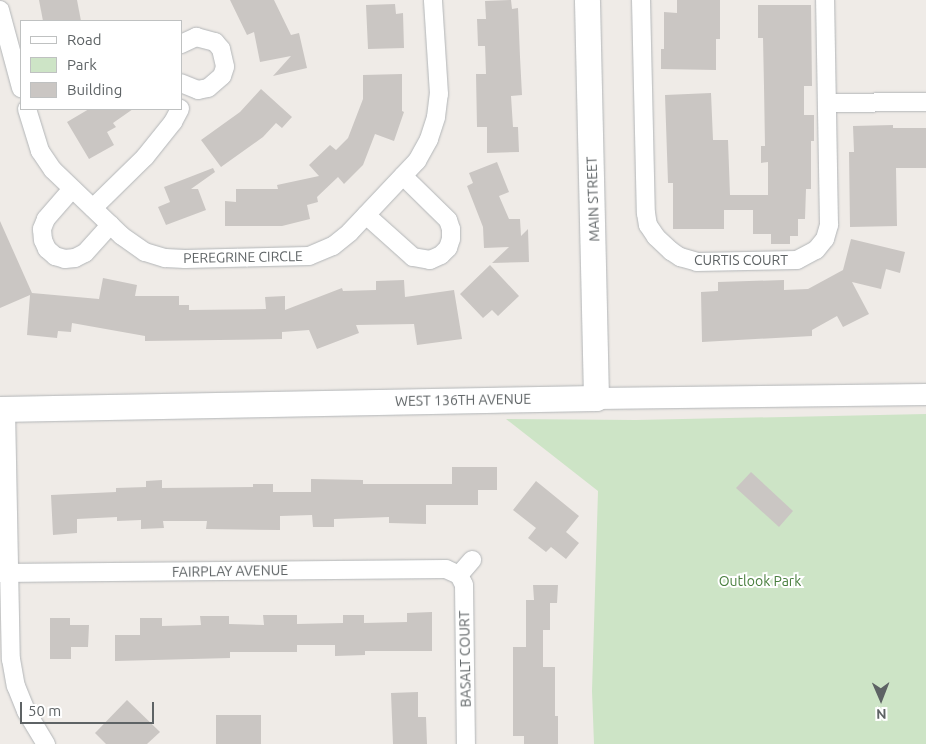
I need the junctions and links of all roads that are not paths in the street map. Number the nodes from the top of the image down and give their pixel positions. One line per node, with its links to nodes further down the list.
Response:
1 (433, 0): 14 (street, PEREGRINE CIRCLE)
2 (587, 0): 20 (main road, MAIN STREET)
3 (641, 0): 11 (street, CURTIS COURT)
4 (825, 0): 11 (street, CURTIS COURT)
5 (0, 10): 7 (street)
6 (182, 44): 8 (street)
7 (20, 84)
8 (185, 85): 9 (street)
9 (182, 98)
10 (926, 102): 11 (street)
11 (827, 103)
12 (27, 110): 15 (street, PEREGRINE CIRCLE)
13 (179, 110): 16 (street)
14 (403, 176): 17 (street, PEREGRINE CIRCLE); 17 (street)
15 (72, 189): 16 (street, PEREGRINE CIRCLE); 18 (street)
16 (93, 208): 18 (street, PEREGRINE CIRCLE)
17 (366, 215): 18 (street, PEREGRINE CIRCLE)
18 (110, 225)
19 (926, 394): 20 (street, WEST 136TH AVENUE)
20 (596, 398): 21 (main road, WEST 136TH AVENUE)
21 (3, 409): 23 (street)
22 (472, 560): 24 (street)
23 (4, 573): 24 (street, FAIRPLAY AVENUE); 25 (street)
24 (459, 574): 26 (street, BASALT COURT)
25 (46, 744)
26 (466, 744)

